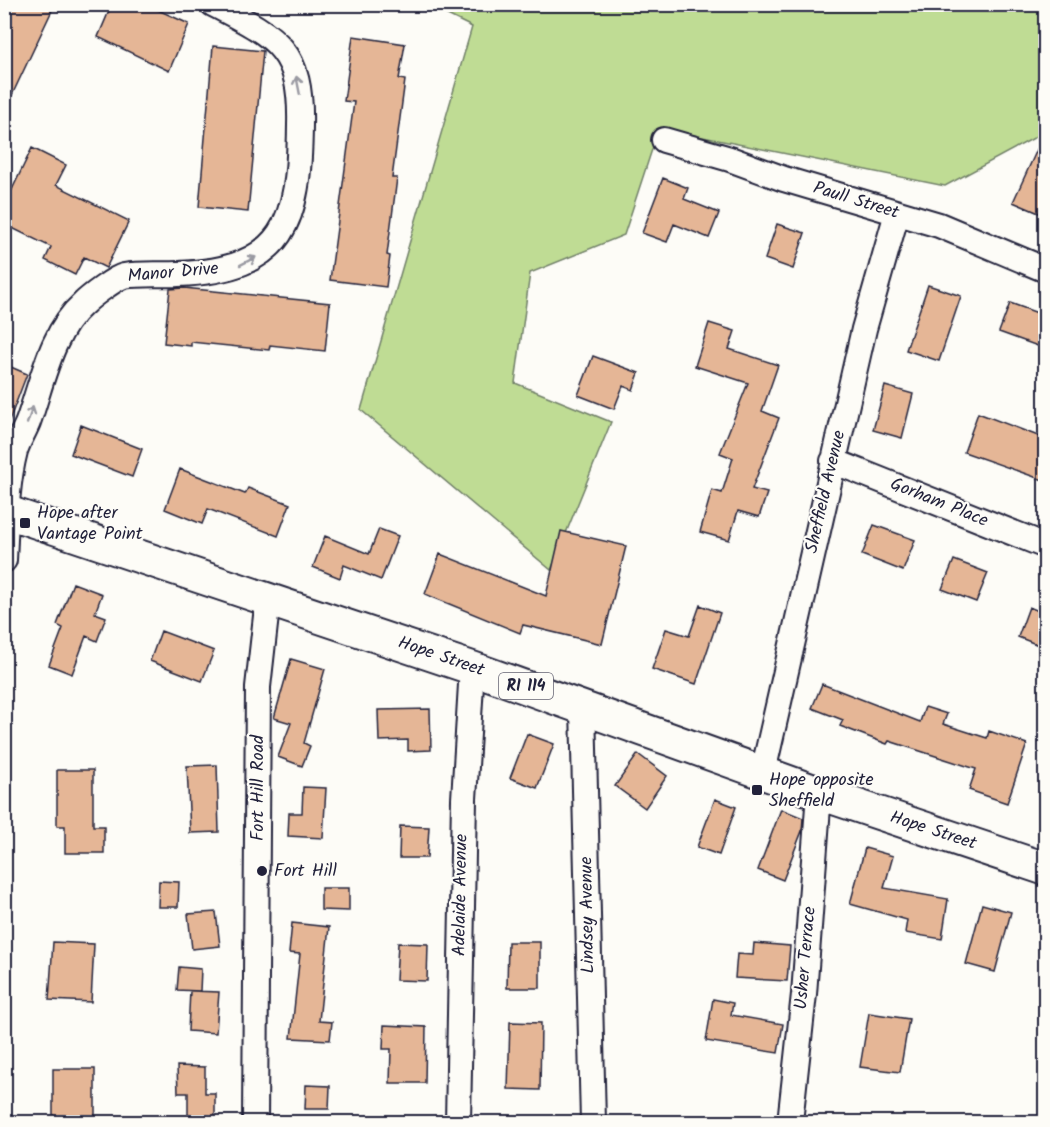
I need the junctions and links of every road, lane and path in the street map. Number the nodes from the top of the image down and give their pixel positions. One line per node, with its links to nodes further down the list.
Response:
1 (213, 4): 6 (street, Manor Drive, one-way to 1)
2 (664, 140): 3 (street, Paull Street)
3 (897, 213): 4 (street, Paull Street); 5 (street, Sheffield Avenue)
4 (1046, 270)
5 (833, 461): 7 (street, Gorham Place); 12 (street, Sheffield Avenue)
6 (5, 511): 8 (street, Manor Drive); 9 (main road, Hope Street / RI 114)
7 (1046, 546)
8 (4, 560)
9 (268, 598): 10 (main road, Hope Street / RI 114); 15 (street, Fort Hill Road)
10 (472, 668): 11 (main road, Hope Street / RI 114); 16 (street, Adelaide Avenue)
11 (583, 706): 12 (main road, Hope Street / RI 114); 17 (street, Lindsey Avenue)
12 (763, 772): 13 (main road, Hope Street / RI 114)
13 (819, 793): 14 (main road, Hope Street / RI 114); 18 (street, Usher Terrace)
14 (1046, 868)
15 (255, 1122)
16 (458, 1122)
17 (593, 1122)
18 (790, 1122)

